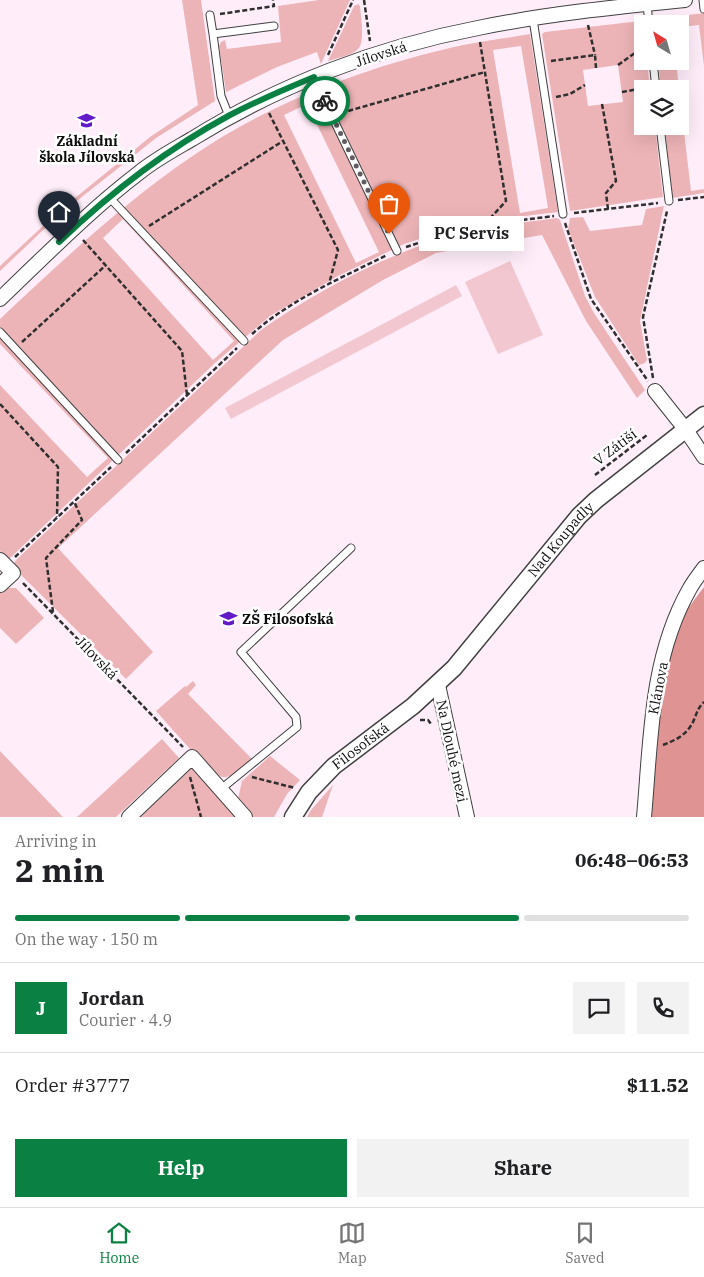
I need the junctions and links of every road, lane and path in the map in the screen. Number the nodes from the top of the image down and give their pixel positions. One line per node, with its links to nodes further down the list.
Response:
1 (273, 0): 9 (path)
2 (353, 0): 22 (path)
3 (364, 0): 16 (path)
4 (684, 0): 6 (street, Jílovská)
5 (703, 0): 7 (lane)
6 (647, 4): 8 (street, Jílovská); 10 (lane)
7 (704, 9)
8 (585, 11): 11 (street, Jílovská); 17 (path)
9 (210, 15): 14 (lane)
10 (648, 15)
11 (533, 19): 13 (street, Jílovská); 18 (lane)
12 (274, 26): 14 (lane)
13 (478, 28): 16 (street, Jílovská); 21 (path)
14 (213, 34): 29 (lane)
15 (634, 53): 19 (path)
16 (372, 55): 22 (street, Jílovská)
17 (595, 55): 18 (path); 20 (path)
18 (539, 63): 27 (lane)
19 (618, 64)
20 (596, 68)
21 (485, 72): 30 (path); 38 (path)
22 (314, 77): 26 (street, Jílovská); 30 (lane)
23 (585, 85): 27 (path)
24 (634, 90): 25 (path)
25 (622, 92)
26 (262, 99): 29 (street, Jílovská); 32 (path)
27 (545, 99): 37 (lane)
28 (602, 104): 36 (path)
29 (229, 116): 34 (street, Jílovská)
30 (332, 116): 41 (lane)
31 (661, 135): 35 (lane)
32 (283, 141): 40 (path); 43 (path)
33 (704, 197): 35 (path)
34 (110, 198): 39 (street, Jílovská); 40 (lane)
35 (669, 201): 36 (path); 48 (path)
36 (608, 209): 37 (path)
37 (563, 214): 38 (path); 48 (path)
38 (484, 225): 41 (path)
39 (73, 229): 42 (path); 44 (street, Jílovská)
40 (141, 232): 46 (lane)
41 (397, 250): 43 (path)
42 (106, 265): 47 (path); 49 (path)
43 (329, 284): 46 (path)
44 (0, 298)
45 (0, 332): 47 (lane)
46 (244, 341)
47 (15, 349): 55 (lane)
48 (655, 391): 52 (street)
49 (187, 395)
50 (0, 404): 58 (path)
51 (704, 415): 52 (street, Nad Koupadly)
52 (686, 430): 54 (street); 65 (street, Nad Koupadly)
53 (647, 435): 56 (path, V Zátiší)
54 (704, 457)
55 (118, 460)
56 (595, 475)
57 (74, 501): 64 (path)
58 (57, 517)
59 (351, 548): 73 (lane)
60 (0, 560): 62 (street)
61 (704, 568): 71 (street, Klánova)
62 (12, 573): 63 (street); 64 (path, Jílovská)
63 (0, 585)
64 (53, 613): 67 (path, Jílovská)
65 (438, 685): 75 (street, Filosofská); 80 (street, Na Dlouhé mezi)
66 (142, 696): 67 (path)
67 (137, 700): 72 (path, Jílovská)
68 (704, 702): 71 (path)
69 (415, 719): 70 (path)
70 (435, 729)
71 (650, 750): 81 (street, Klánova)
72 (189, 760): 74 (street); 76 (street); 77 (path)
73 (241, 774): 74 (lane); 75 (path)
74 (221, 789): 78 (street)
75 (309, 792): 79 (street, Filosofská)
76 (128, 817)
77 (201, 817)
78 (245, 817)
79 (293, 817)
80 (467, 817)
81 (644, 817)

